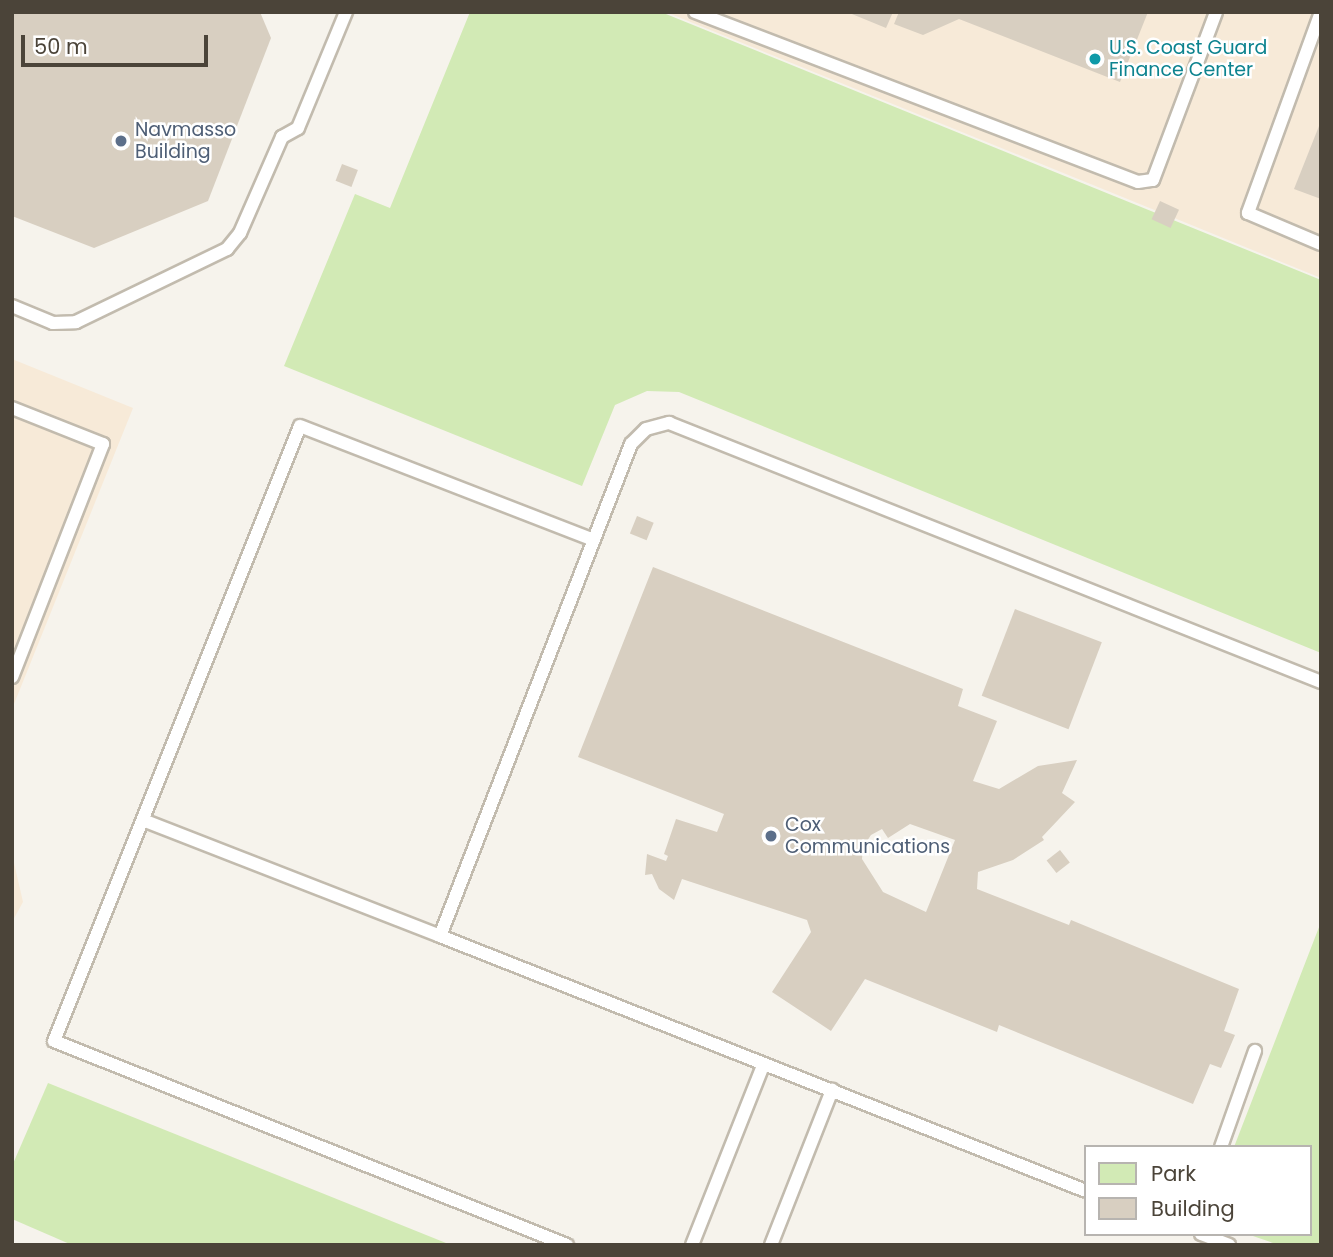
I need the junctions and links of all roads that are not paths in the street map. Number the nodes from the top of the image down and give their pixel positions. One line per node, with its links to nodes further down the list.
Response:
1 (346, 12): 6 (lane)
2 (695, 12): 3 (lane)
3 (1216, 12)
4 (1321, 12): 5 (lane)
5 (1321, 244)
6 (12, 306)
7 (12, 408): 9 (lane)
8 (594, 540): 10 (lane); 11 (lane); 12 (lane)
9 (12, 677)
10 (1321, 682)
11 (143, 820): 12 (lane); 19 (lane)
12 (440, 936): 14 (lane)
13 (1255, 1052): 16 (lane)
14 (763, 1066): 15 (lane); 20 (lane)
15 (832, 1090): 17 (lane); 21 (lane)
16 (1222, 1145)
17 (1084, 1190)
18 (1206, 1236): 22 (lane)
19 (567, 1245)
20 (692, 1245)
21 (771, 1245)
22 (1229, 1245)

